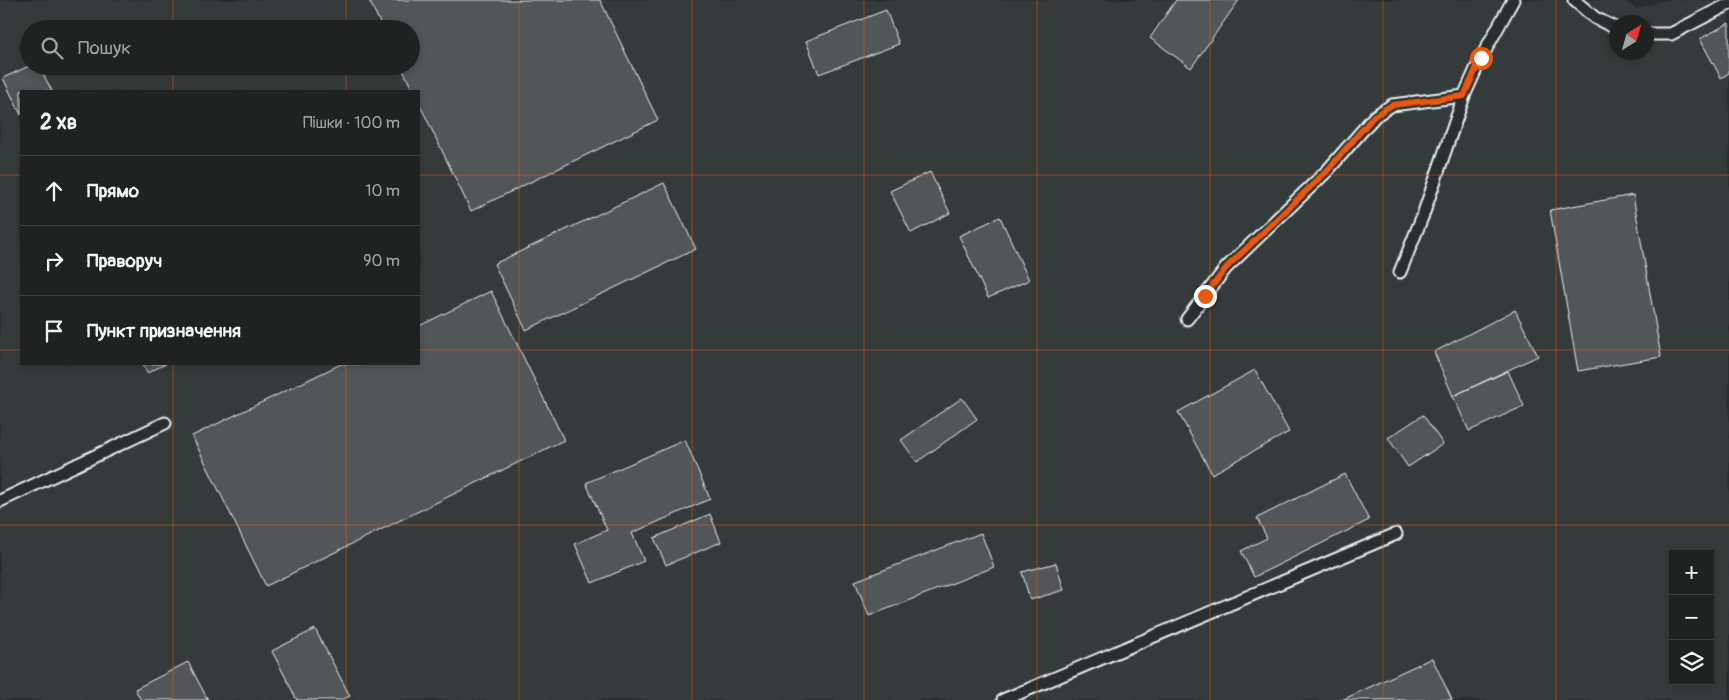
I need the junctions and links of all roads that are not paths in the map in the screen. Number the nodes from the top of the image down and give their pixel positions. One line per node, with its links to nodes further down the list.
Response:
1 (1513, 0): 6 (lane)
2 (1574, 0): 4 (lane)
3 (1729, 4): 5 (lane)
4 (1609, 25)
5 (1654, 34)
6 (1464, 96): 7 (lane); 8 (lane)
7 (1400, 272)
8 (1187, 319)
9 (164, 422): 10 (lane)
10 (0, 501)
11 (1396, 534): 12 (lane)
12 (1003, 700)

